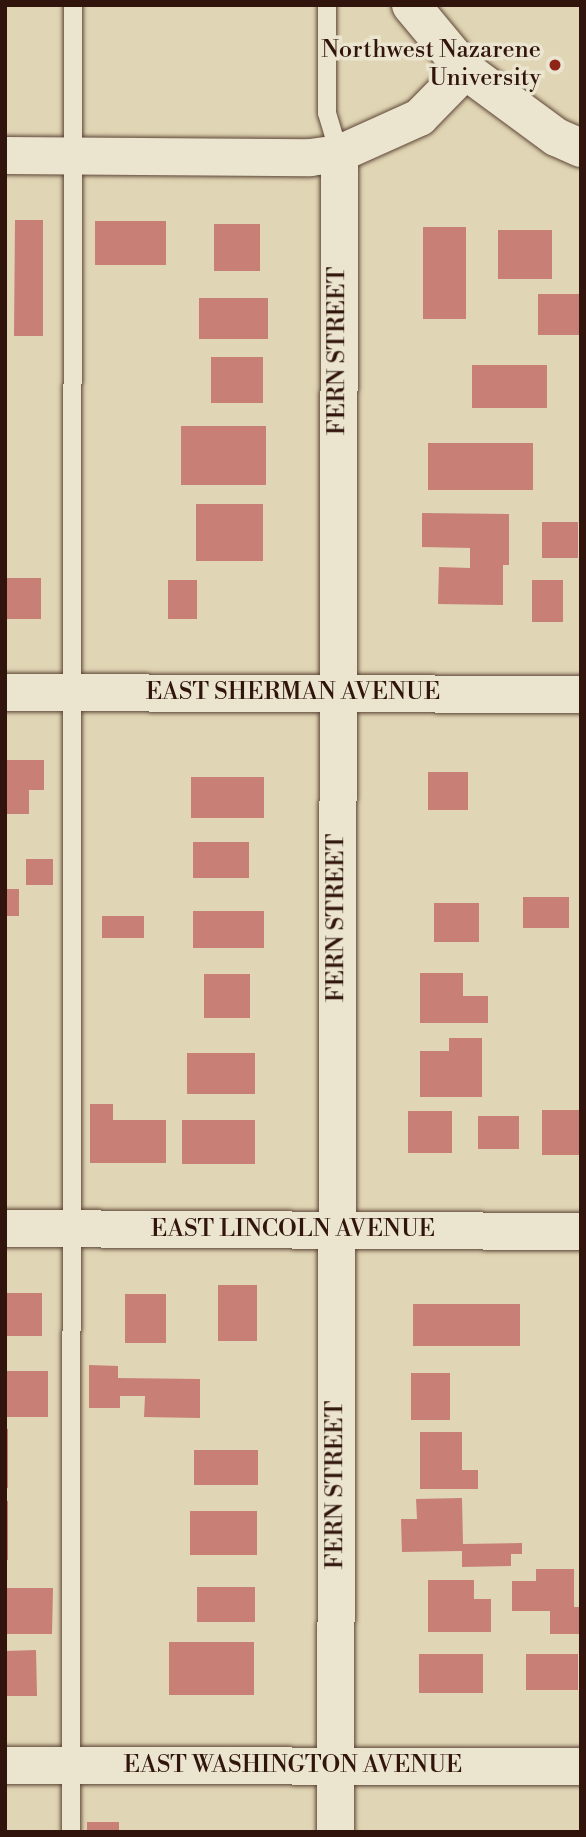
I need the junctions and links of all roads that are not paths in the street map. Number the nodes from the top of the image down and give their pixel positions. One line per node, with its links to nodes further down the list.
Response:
1 (73, 5): 8 (lane)
2 (327, 5): 6 (lane, FERN STREET)
3 (411, 5): 4 (street)
4 (465, 70): 5 (street); 6 (street)
5 (581, 148)
6 (339, 153): 8 (street); 11 (street, FERN STREET)
7 (5, 155): 8 (street)
8 (73, 155): 10 (lane)
9 (5, 692): 10 (street, EAST SHERMAN AVENUE)
10 (72, 692): 11 (street, EAST SHERMAN AVENUE); 14 (lane)
11 (337, 693): 12 (street, EAST SHERMAN AVENUE); 15 (street, FERN STREET)
12 (581, 694)
13 (5, 1228): 14 (street, EAST LINCOLN AVENUE)
14 (70, 1229): 15 (street, EAST LINCOLN AVENUE); 18 (lane)
15 (336, 1230): 16 (street, EAST LINCOLN AVENUE); 19 (street, FERN STREET)
16 (581, 1231)
17 (5, 1765): 18 (street, EAST WASHINGTON AVENUE)
18 (72, 1765): 19 (street, EAST WASHINGTON AVENUE); 21 (lane)
19 (335, 1766): 20 (street, EAST WASHINGTON AVENUE); 22 (street, FERN STREET)
20 (581, 1766)
21 (71, 1832)
22 (335, 1832)

